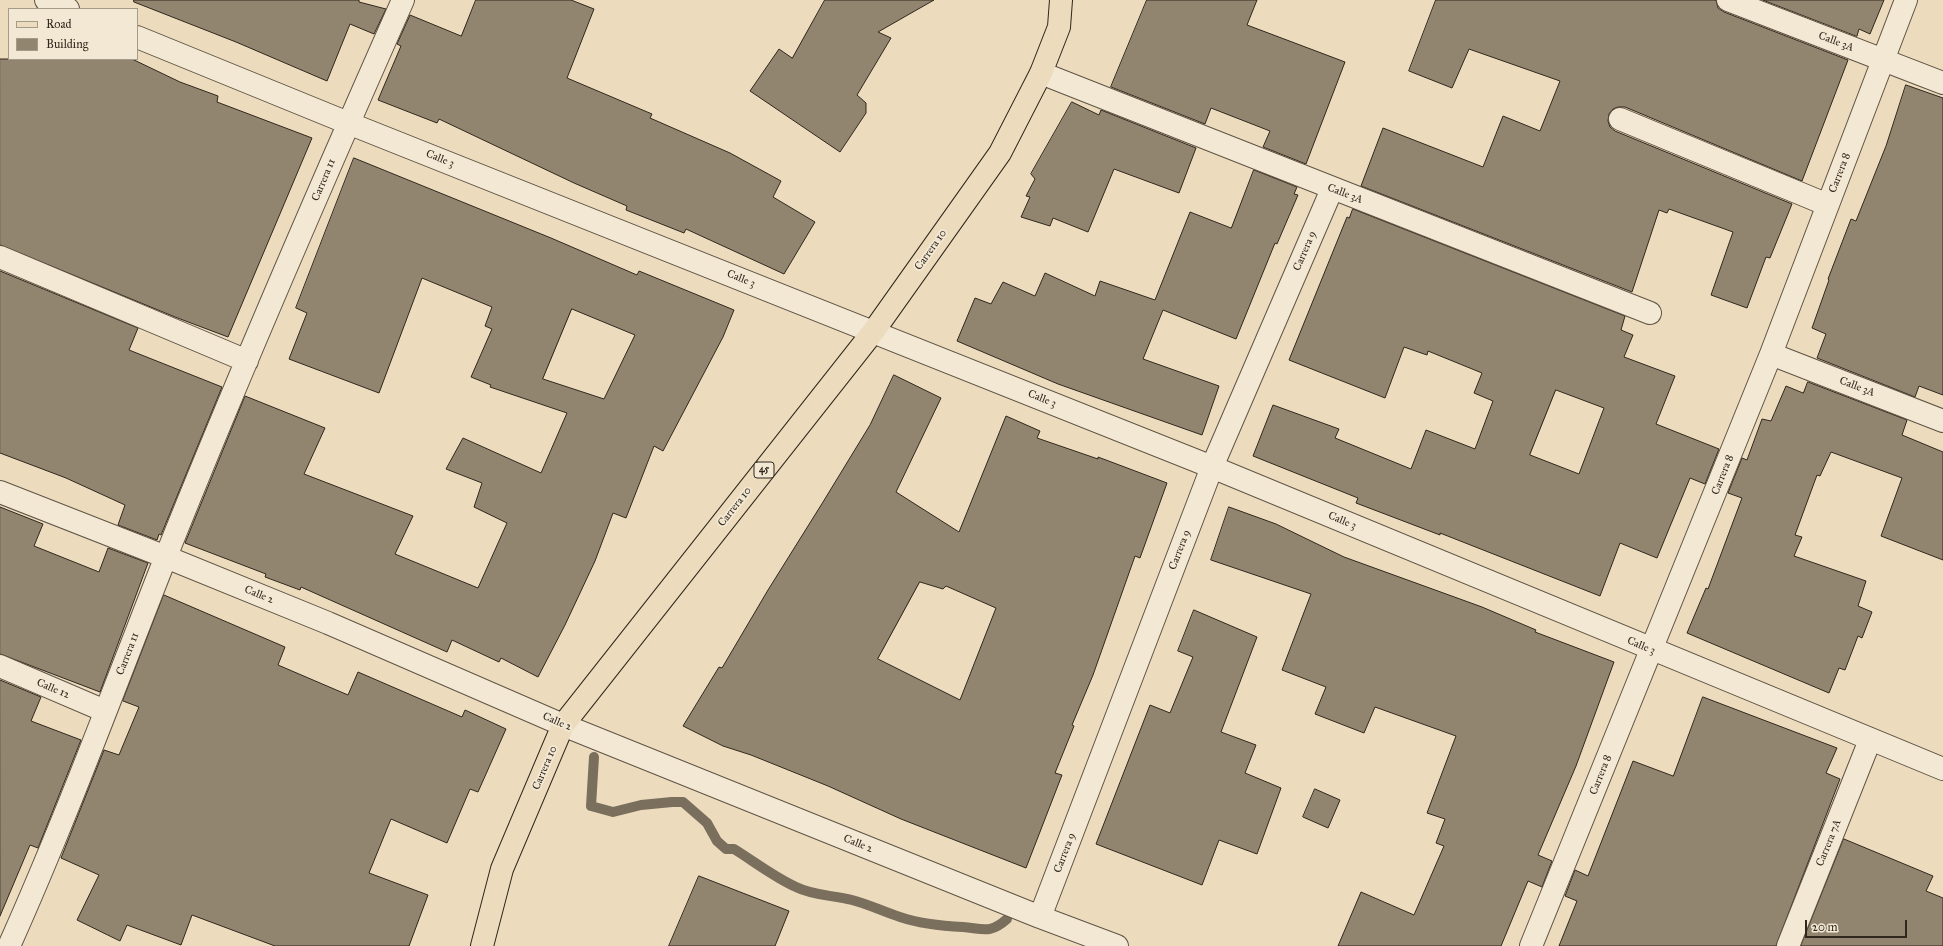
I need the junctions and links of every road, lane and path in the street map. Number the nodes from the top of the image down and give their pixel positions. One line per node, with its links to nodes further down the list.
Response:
1 (46, 0): 6 (street)
2 (403, 0): 12 (street, Carrera 11)
3 (1062, 0): 9 (main road, Carrera 10 / 45)
4 (1728, 0): 8 (street, Calle 3A)
5 (1906, 0): 8 (street, Carrera 8)
6 (66, 8)
7 (138, 37): 12 (street, Calle 3)
8 (1883, 60): 10 (street, Calle 3A); 14 (street, Carrera 8)
9 (1041, 73): 13 (street, Calle 3A); 17 (main road, Carrera 10 / 45)
10 (1943, 83)
11 (1620, 119): 14 (street)
12 (348, 123): 17 (street, Calle 3); 19 (street, Carrera 11)
13 (1332, 188): 16 (street, Calle 3A); 21 (street, Carrera 9)
14 (1828, 205): 18 (street, Carrera 8)
15 (0, 257): 19 (street)
16 (1650, 313)
17 (873, 332): 21 (street, Calle 3); 27 (main road, Carrera 10 / 45)
18 (1771, 354): 20 (street, Calle 3A); 24 (street, Carrera 8)
19 (247, 361): 23 (street, Carrera 11)
20 (1943, 421)
21 (1212, 467): 24 (street, Calle 3); 30 (street, Carrera 9)
22 (0, 492): 23 (street, Calle 2)
23 (166, 557): 26 (street, Carrera 11); 27 (street, Calle 2)
24 (1652, 650): 28 (street, Calle 3); 34 (street, Carrera 8)
25 (0, 666): 26 (street, Calle 12)
26 (106, 711): 31 (street, Carrera 11)
27 (563, 725): 30 (street, Calle 2); 32 (main road, Carrera 10 / 45)
28 (1870, 740): 29 (street, Calle 3); 35 (street, Carrera 7A)
29 (1943, 769)
30 (1040, 917): 33 (street, Calle 2)
31 (9, 946)
32 (482, 946)
33 (1117, 946)
34 (1531, 946)
35 (1788, 946)

